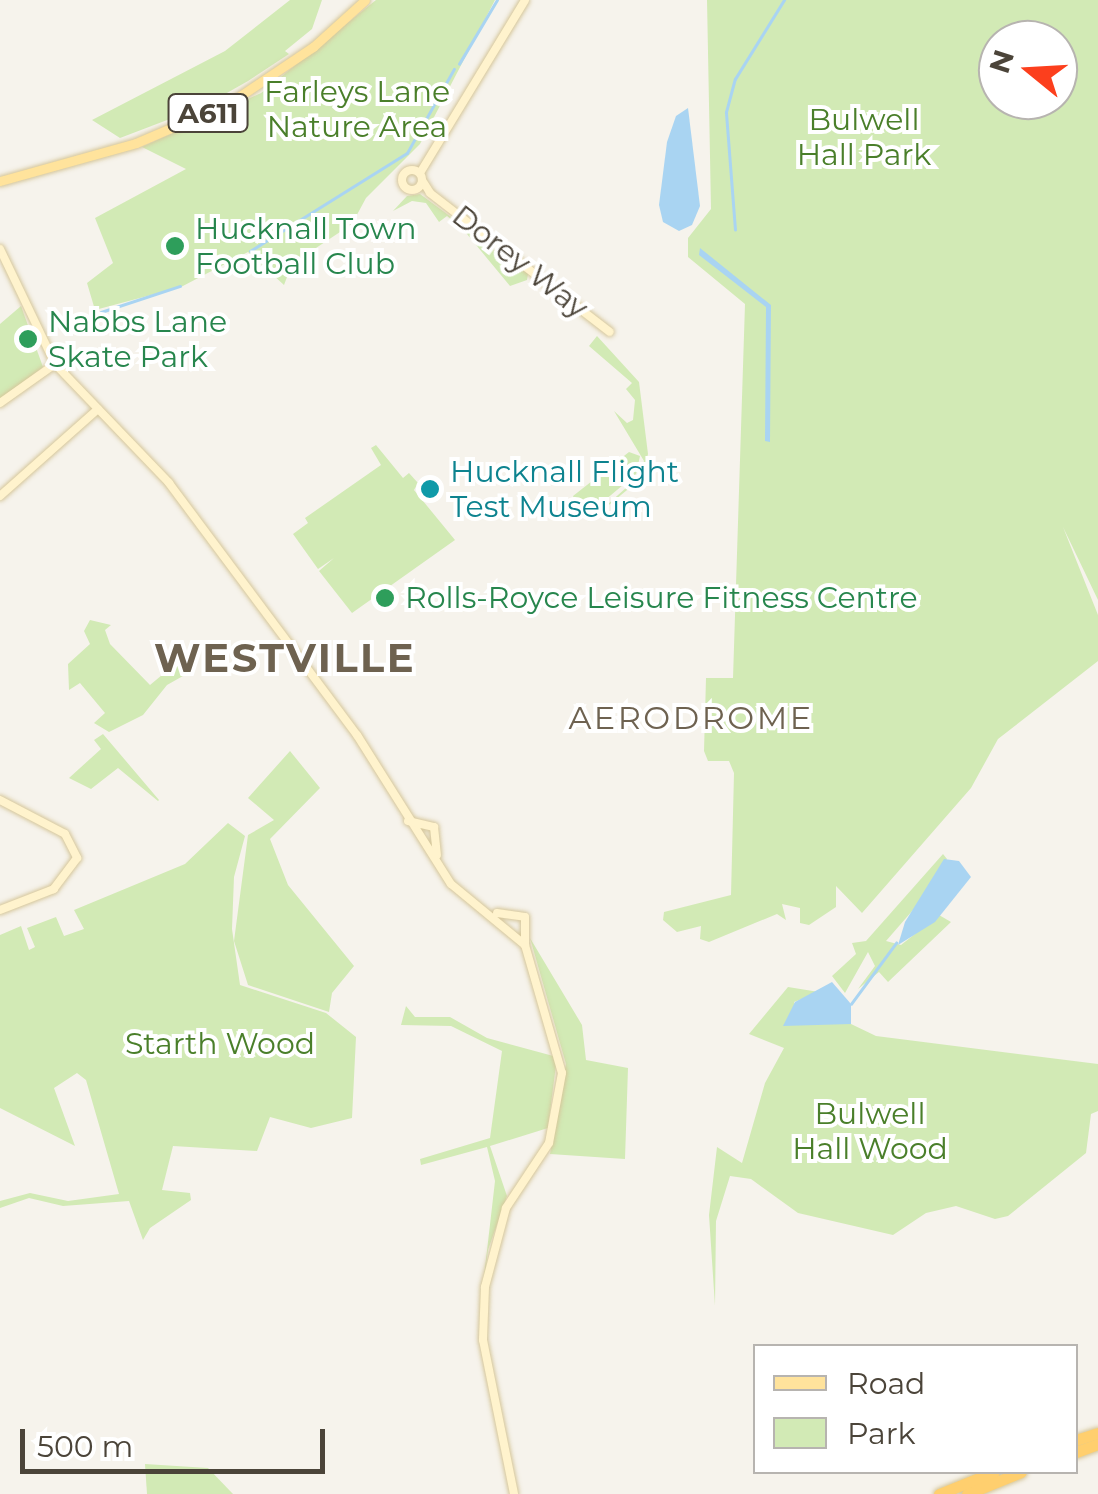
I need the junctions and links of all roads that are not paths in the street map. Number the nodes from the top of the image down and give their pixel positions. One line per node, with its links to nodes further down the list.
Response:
1 (365, 0): 5 (main road, A611)
2 (521, 0): 3 (main road)
3 (423, 161): 4 (main road); 7 (main road)
4 (408, 170): 7 (main road); 9 (main road)
5 (24, 171): 6 (main road, A611); 8 (main road, A611)
6 (0, 174)
7 (421, 177): 9 (main road); 10 (main road, Dorey Way)
8 (0, 181)
9 (414, 190): 10 (main road, Dorey Way)
10 (430, 193): 12 (main road, Dorey Way)
11 (0, 249): 13 (main road)
12 (610, 332)
13 (55, 364): 14 (main road); 15 (main road)
14 (0, 404)
15 (98, 409): 16 (main road); 18 (main road)
16 (0, 496)
17 (0, 800): 23 (main road)
18 (408, 821): 19 (main road); 21 (main road)
19 (424, 825): 20 (main road); 21 (main road)
20 (437, 836): 21 (main road); 22 (main road)
21 (422, 840): 22 (main road)
22 (438, 857): 25 (main road)
23 (0, 910)
24 (512, 912): 25 (main road); 26 (main road); 27 (main road)
25 (492, 913): 27 (main road)
26 (526, 924): 27 (main road); 28 (main road)
27 (510, 927): 28 (main road)
28 (525, 944): 31 (main road)
29 (989, 1474): 32 (highway)
30 (1017, 1474): 33 (highway)
31 (514, 1494)
32 (939, 1494)
33 (967, 1494)

